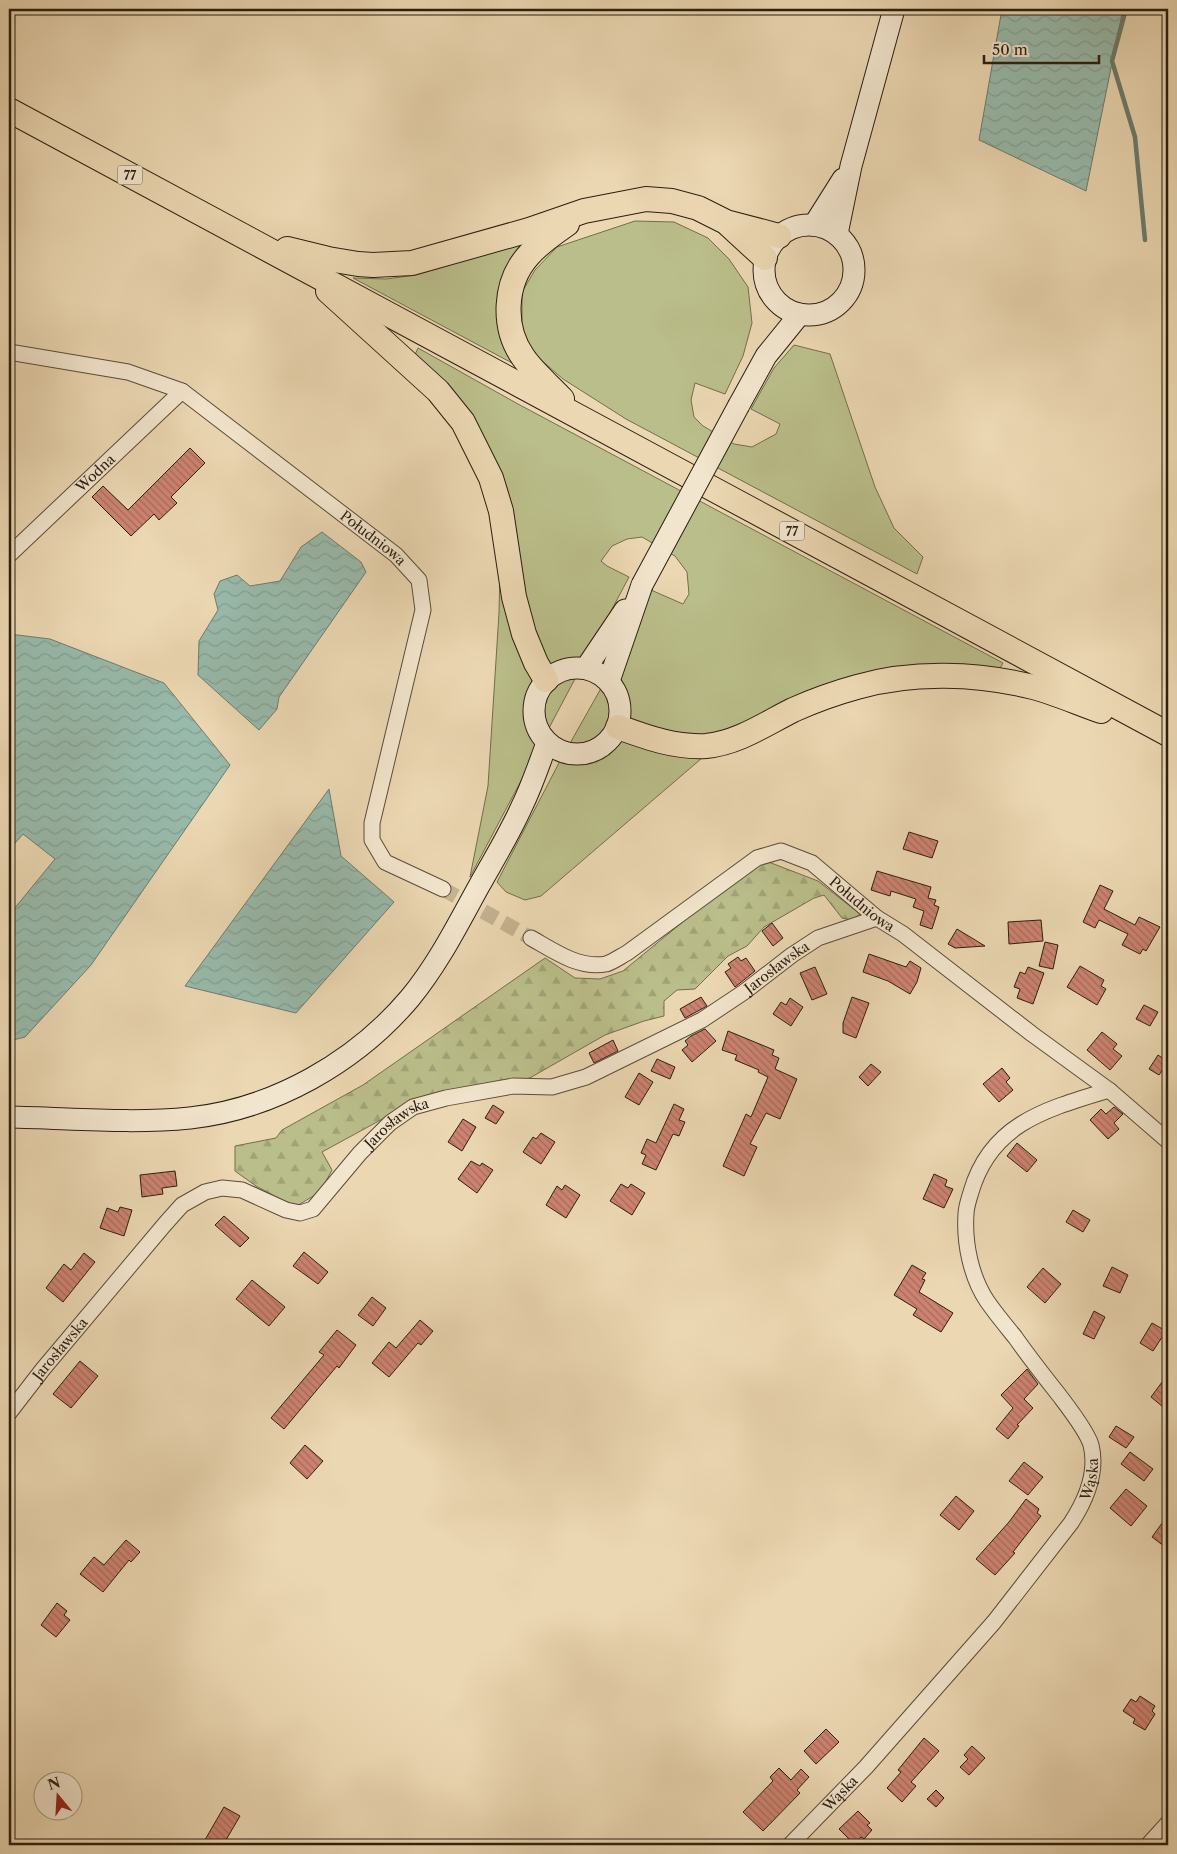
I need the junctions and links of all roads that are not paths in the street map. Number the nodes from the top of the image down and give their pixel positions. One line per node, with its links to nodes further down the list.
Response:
1 (894, 9): 3 (main road)
2 (9, 110): 9 (main road, 77)
3 (851, 166): 6 (main road); 7 (main road)
4 (584, 211): 5 (main road); 9 (main road); 17 (main road)
5 (726, 222): 8 (main road); 10 (main road)
6 (814, 225): 7 (main road); 8 (main road)
7 (836, 234): 13 (main road)
8 (779, 236): 10 (main road)
9 (252, 240): 11 (main road, 77)
10 (765, 258): 12 (main road)
11 (301, 266): 17 (main road, 77); 21 (main road)
12 (778, 303): 13 (main road); 15 (main road)
13 (800, 314): 15 (main road)
14 (9, 352): 16 (street, Południowa)
15 (766, 356): 19 (main road, bridge)
16 (182, 391): 18 (street, Wodna); 28 (street, Południowa)
17 (580, 417): 24 (main road, 77)
18 (9, 555)
19 (642, 585): 20 (main road); 22 (main road)
20 (586, 668): 21 (main road); 22 (main road)
21 (546, 680): 25 (main road)
22 (609, 681): 23 (main road)
23 (618, 727): 24 (main road); 26 (main road)
24 (1168, 734)
25 (547, 743): 26 (main road); 27 (main road)
26 (566, 753): 27 (main road)
27 (523, 806): 32 (main road)
28 (443, 889)
29 (877, 918): 30 (street, Południowa); 31 (street, Południowa); 34 (street, Jarosławska)
30 (531, 938)
31 (1109, 1090): 33 (street, Południowa); 36 (street, Wąska)
32 (9, 1117)
33 (1168, 1141)
34 (9, 1413)
35 (1168, 1823): 37 (street)
36 (790, 1845)
37 (1148, 1845)

